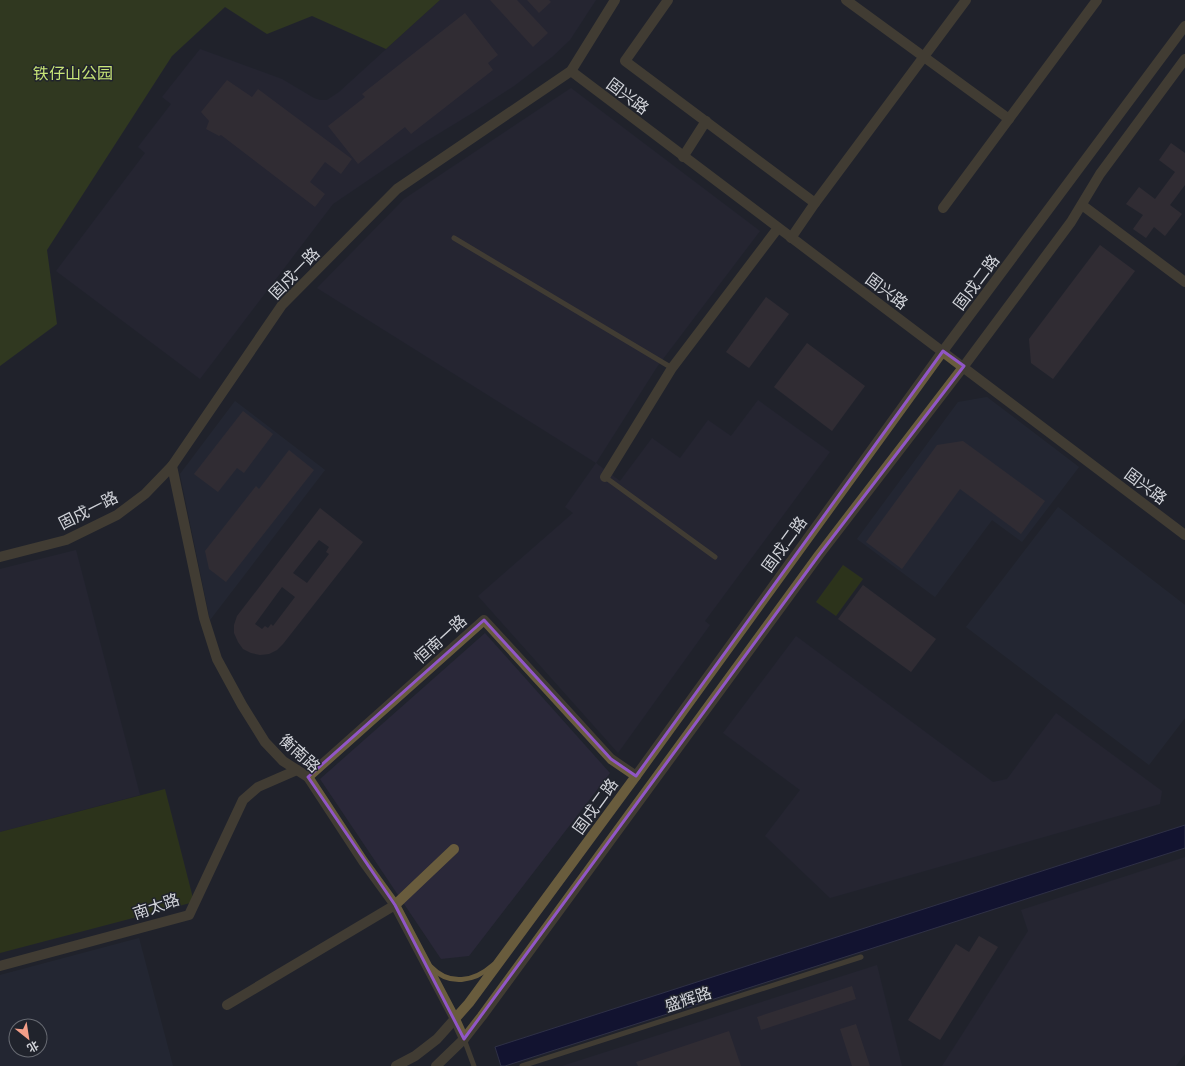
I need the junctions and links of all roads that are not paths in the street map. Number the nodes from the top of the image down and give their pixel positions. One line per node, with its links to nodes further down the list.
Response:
1 (615, 0): 9 (street, 固戍一路)
2 (668, 0): 11 (street)
3 (846, 0): 7 (street)
4 (966, 0): 7 (street)
5 (1097, 0): 10 (street)
6 (1185, 26): 20 (street, 固戍二路)
7 (924, 57): 10 (street); 13 (street)
8 (1185, 59): 14 (street, 固戍二路)
9 (571, 71): 12 (street, 固兴路); 23 (street, 固戍一路)
10 (1008, 119): 15 (street)
11 (706, 121): 12 (street); 13 (street)
12 (683, 157): 16 (street, 固兴路)
13 (815, 203): 18 (street)
14 (1082, 205): 19 (street); 21 (street, 固戍二路)
15 (943, 208)
16 (778, 228): 18 (street, 固兴路); 22 (street)
17 (454, 238): 22 (lane)
18 (791, 238): 20 (street, 固兴路)
19 (1185, 282)
20 (943, 351): 21 (street, 固兴路); 29 (street, 固戍二路)
21 (964, 366): 25 (street, 固兴路); 39 (street, 固戍二路)
22 (672, 368): 24 (street)
23 (172, 466): 26 (street, 固戍一路); 28 (street, 衡南路)
24 (605, 477): 27 (lane)
25 (1185, 534)
26 (0, 557)
27 (715, 557)
28 (297, 770): 30 (street, 衡南路); 36 (street, 南太路)
29 (636, 776): 30 (street, 恒南一路); 33 (street, 固戍二路)
30 (308, 777): 32 (street, 衡南路)
31 (454, 849): 32 (street)
32 (395, 905): 35 (street, 衡南路); 37 (street)
33 (504, 955): 35 (lane); 38 (street, 固戍二路)
34 (861, 957): 43 (lane, 盛辉路)
35 (423, 959): 38 (street, 衡南路)
36 (0, 966)
37 (227, 1005)
38 (455, 1019): 39 (street, 衡南路); 40 (street, 固戍二路)
39 (464, 1039): 41 (street, 固戍二路); 42 (lane)
40 (396, 1066)
41 (436, 1066)
42 (474, 1066)
43 (522, 1066)

